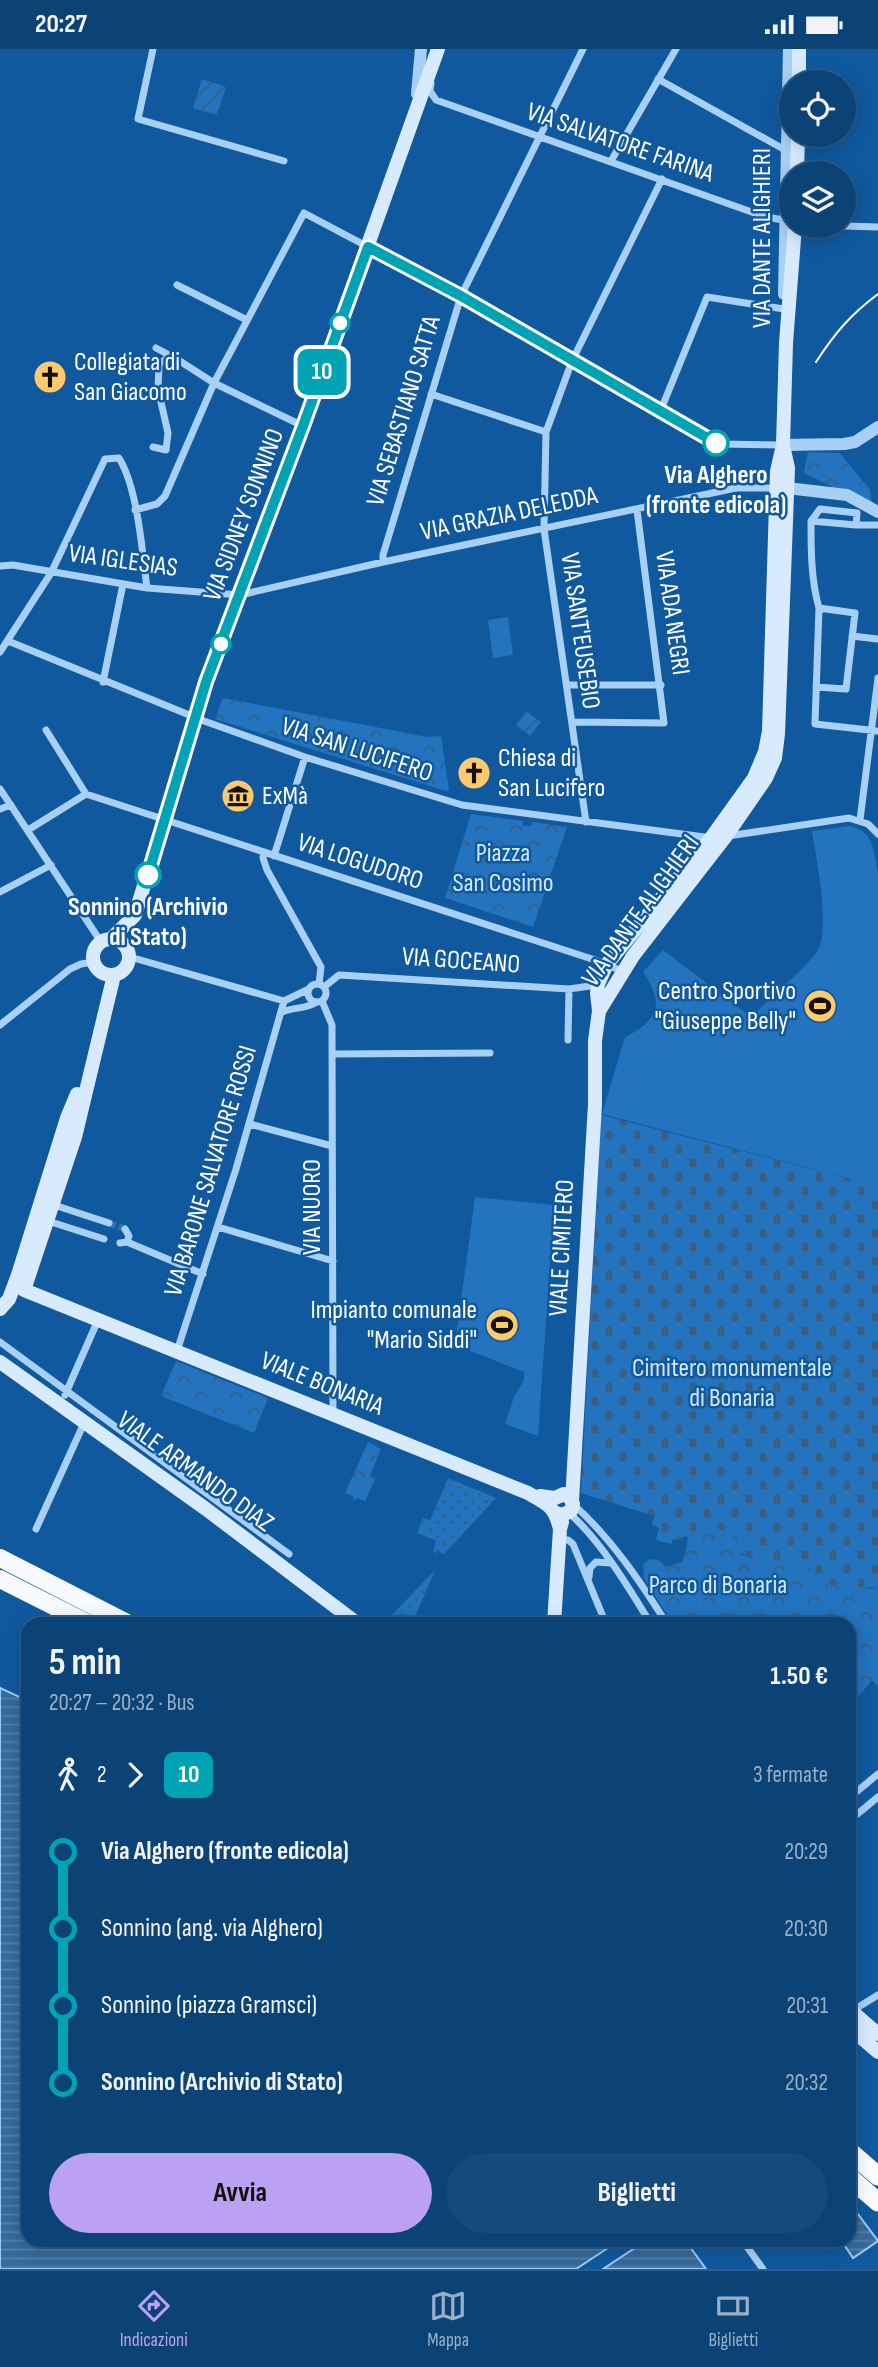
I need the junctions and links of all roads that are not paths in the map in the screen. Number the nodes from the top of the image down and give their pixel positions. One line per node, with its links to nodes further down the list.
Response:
1 (421, 49): 10 (street)
2 (440, 49): 10 (main road, VIA SIDNEY SONNINO); 11 (street, VIA SALVATORE FARINA)
3 (583, 49): 11 (street, VIA SEBASTIANO SATTA)
4 (676, 49): 9 (street)
5 (789, 49): 12 (street, VIA DANTE ALIGHIERI)
6 (799, 49): 8 (main road)
7 (152, 51): 13 (street)
8 (799, 70)
9 (658, 79): 12 (street); 14 (street)
10 (417, 103): 22 (main road, VIA SIDNEY SONNINO)
11 (541, 137): 14 (street, VIA SALVATORE FARINA); 24 (street, VIA SEBASTIANO SATTA)
12 (787, 151): 15 (street, VIA DANTE ALIGHIERI)
13 (284, 161)
14 (611, 161): 16 (street, VIA SALVATORE FARINA)
15 (787, 161)
16 (662, 179): 17 (street, VIA SALVATORE FARINA); 30 (street, VIA SANT'EUSEBIO)
17 (779, 220)
18 (856, 226): 19 (street)
19 (878, 227)
20 (789, 238): 25 (street, VIA DANTE ALIGHIERI)
21 (790, 238): 27 (main road, VIA DANTE ALIGHIERI)
22 (368, 247): 24 (street); 26 (street); 34 (main road, VIA SIDNEY SONNINO)
23 (177, 285): 26 (street)
24 (461, 296): 30 (street); 32 (street, VIA SEBASTIANO SATTA)
25 (784, 309): 27 (street, VIA DANTE ALIGHIERI); 33 (street)
26 (247, 320): 31 (street)
27 (786, 343): 37 (main road, VIA DANTE ALIGHIERI)
28 (156, 348): 29 (street)
29 (175, 358): 31 (street); 38 (street)
30 (572, 361): 33 (street); 36 (street, VIA SANT'EUSEBIO)
31 (214, 383): 34 (street); 41 (street)
32 (431, 394): 36 (street); 48 (street, VIA SEBASTIANO SATTA)
33 (660, 412): 37 (street)
34 (303, 426): 53 (main road, VIA SIDNEY SONNINO)
35 (878, 427): 37 (street)
36 (547, 432): 47 (street, VIA SANT'EUSEBIO)
37 (783, 445): 39 (main road, VIA DANTE ALIGHIERI)
38 (153, 447)
39 (782, 488): 40 (street); 42 (street, VIA GRAZIA DELEDDA); 78 (main road, VIA DANTE ALIGHIERI)
40 (857, 507): 43 (street); 44 (street); 45 (street)
41 (135, 510): 50 (street); 52 (street)
42 (637, 510): 47 (street, VIA GRAZIA DELEDDA); 62 (street, VIA ADA NEGRI)
43 (878, 512)
44 (811, 521): 45 (street); 54 (street)
45 (856, 525): 46 (street)
46 (878, 525)
47 (544, 529): 48 (street, VIA GRAZIA DELEDDA); 61 (street, VIA SANT'EUSEBIO)
48 (383, 562): 53 (street, VIA GRAZIA DELEDDA)
49 (0, 566): 50 (street, VIA IGLESIAS)
50 (51, 573): 51 (street, VIA IGLESIAS); 57 (street)
51 (123, 584): 52 (street, VIA IGLESIAS); 60 (street)
52 (147, 588): 53 (street, VIA IGLESIAS)
53 (240, 595): 64 (main road, VIA SIDNEY SONNINO)
54 (819, 608): 55 (street); 63 (street)
55 (852, 635): 56 (street); 63 (street)
56 (877, 639)
57 (8, 641): 58 (street); 60 (street, VIA SAN LUCIFERO)
58 (0, 652)
59 (878, 678): 67 (street)
60 (103, 682): 64 (street, VIA SAN LUCIFERO)
61 (567, 685): 62 (street); 65 (street, VIA SANT'EUSEBIO)
62 (661, 685): 65 (street, VIA ADA NEGRI)
63 (816, 687): 67 (street)
64 (196, 719): 68 (street, VIA SAN LUCIFERO); 73 (main road, VIA SIDNEY SONNINO)
65 (572, 722): 75 (street, VIA SANT'EUSEBIO)
66 (46, 730): 70 (street)
67 (875, 731): 74 (street)
68 (305, 757): 75 (street, VIA SAN LUCIFERO); 80 (street)
69 (0, 789): 71 (street)
70 (86, 794): 73 (street, VIA LOGUDORO); 76 (street)
71 (11, 805): 72 (street); 76 (street)
72 (0, 809)
73 (166, 819): 79 (street, VIA LOGUDORO); 83 (main road, VIA SIDNEY SONNINO)
74 (860, 820): 77 (street); 78 (street, VIA SAN LUCIFERO)
75 (586, 822): 78 (street, VIA SAN LUCIFERO)
76 (29, 830): 81 (street)
77 (878, 834)
78 (718, 837): 86 (main road, VIA DANTE ALIGHIERI); 87 (main road, VIA DANTE ALIGHIERI)
79 (264, 853): 80 (street, VIA LOGUDORO); 90 (street)
80 (274, 856): 86 (street, VIA LOGUDORO)
81 (51, 865): 82 (street); 83 (street)
82 (0, 893)
83 (106, 941): 84 (main road); 85 (main road)
84 (130, 957): 88 (main road); 93 (street)
85 (94, 962): 88 (main road); 97 (street)
86 (607, 964): 87 (street, VIA LOGUDORO); 89 (main road, VIA DANTE ALIGHIERI)
87 (622, 971): 95 (main road, VIA DANTE ALIGHIERI)
88 (114, 975): 101 (main road)
89 (598, 984): 92 (street, VIA GOCEANO); 95 (main road, VIA DANTE ALIGHIERI)
90 (321, 985): 91 (street); 92 (street, VIA GOCEANO); 94 (street)
91 (309, 989): 93 (street); 94 (street)
92 (569, 989): 98 (street)
93 (284, 1001): 96 (street, VIA BARONE SALVATORE ROSSI)
94 (320, 1001): 96 (street); 100 (street, VIA NUORO)
95 (599, 1011): 122 (main road, VIALE CIMITERO)
96 (282, 1012): 102 (street, VIA BARONE SALVATORE ROSSI)
97 (0, 1025)
98 (568, 1040)
99 (489, 1053): 100 (street)
100 (332, 1054): 103 (street, VIA NUORO)
101 (88, 1076): 104 (main road); 112 (main road)
102 (250, 1124): 103 (street); 107 (street, VIA BARONE SALVATORE ROSSI)
103 (332, 1146): 110 (street, VIA NUORO)
104 (54, 1205): 105 (main road); 106 (street)
105 (48, 1221): 109 (street); 112 (main road)
106 (109, 1223)
107 (218, 1227): 110 (street); 111 (street, VIA BARONE SALVATORE ROSSI)
108 (125, 1229): 111 (street)
109 (104, 1239)
110 (333, 1261): 120 (street, VIA NUORO)
111 (203, 1274): 116 (street, VIA BARONE SALVATORE ROSSI)
112 (22, 1285): 113 (main road); 114 (main road, VIALE BONARIA)
113 (0, 1308)
114 (98, 1320): 116 (main road, VIALE BONARIA); 118 (street)
115 (0, 1342): 118 (street, VIALE ARMANDO DIAZ)
116 (176, 1352): 120 (main road, VIALE BONARIA)
117 (0, 1362): 119 (main road, VIALE ARMANDO DIAZ)
118 (68, 1392): 119 (street); 125 (street, VIALE ARMANDO DIAZ)
119 (58, 1404): 121 (main road, VIALE ARMANDO DIAZ)
120 (333, 1414): 122 (main road, VIALE BONARIA)
121 (85, 1422): 123 (street); 132 (main road, VIALE ARMANDO DIAZ)
122 (565, 1504): 124 (main road, VIALE CIMITERO); 127 (street); 136 (street)
123 (36, 1529)
124 (560, 1535): 128 (street); 133 (main road)
125 (289, 1553)
126 (0, 1558): 131 (main road)
127 (610, 1563): 128 (street); 135 (street)
128 (589, 1578): 134 (street)
129 (0, 1579): 130 (main road)
130 (75, 1617)
131 (116, 1617)
132 (349, 1617)
133 (554, 1617)
134 (604, 1617)
135 (647, 1617)
136 (663, 1617)
137 (877, 1777): 138 (street)
138 (856, 1793)
139 (878, 1797): 140 (street)
140 (856, 1815)
141 (878, 1995): 142 (street)
142 (856, 2007)
143 (856, 2017): 145 (main road)
144 (856, 2033): 146 (main road)
145 (878, 2034)
146 (878, 2052)
147 (856, 2157): 148 (highway)
148 (878, 2176)
149 (856, 2183): 150 (highway)
150 (878, 2202)
151 (747, 2247): 152 (street)
152 (763, 2269)

